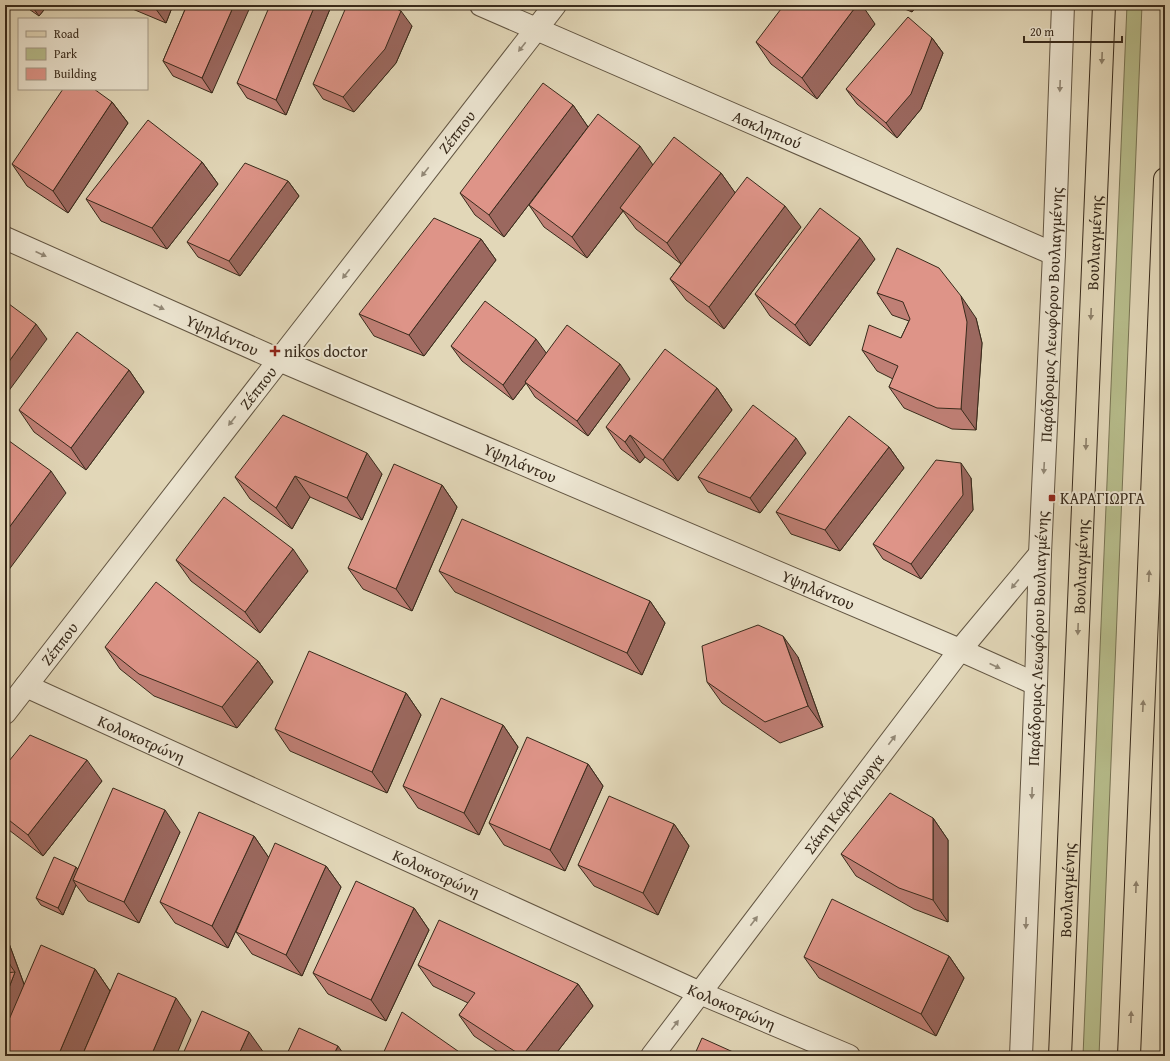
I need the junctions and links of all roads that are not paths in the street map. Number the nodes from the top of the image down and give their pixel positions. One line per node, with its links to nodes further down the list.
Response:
1 (481, 5): 5 (street, Ασκληπιού)
2 (555, 5): 5 (street, Ζέππου)
3 (1063, 5): 8 (street, Παράδρομος Λεωφόρου Βουλιαγμένης, one-way to 8)
4 (1104, 5): 20 (main road, Βουλιαγμένης, one-way to 20)
5 (536, 29): 8 (street, Ασκληπιού); 9 (street, Ζέππου, one-way to 9)
6 (1165, 179): 10 (main road)
7 (5, 238): 9 (street, Υψηλάντου, one-way to 9)
8 (1054, 254): 11 (street, Παράδρομος Λεωφόρου Βουλιαγμένης, one-way to 11)
9 (279, 360): 12 (street, Υψηλάντου); 14 (street, Ζέππου, one-way to 14)
10 (1161, 394): 21 (main road, one-way to 10)
11 (1040, 554): 12 (street, Σάκη Καράγιωργα, one-way to 12); 13 (street, Παράδρομος Λεωφόρου Βουλιαγμένης)
12 (960, 650): 13 (street, Υψηλάντου, one-way to 13); 16 (street, Σάκη Καράγιωργα, one-way to 12)
13 (1036, 684): 19 (street, Παράδρομος Λεωφόρου Βουλιαγμένης, one-way to 19)
14 (26, 686): 15 (street, Ζέππου); 16 (street, Κολοκοτρώνη)
15 (5, 713)
16 (700, 993): 17 (street, Σάκη Καράγιωργα, one-way to 16); 18 (street, Κολοκοτρώνη)
17 (652, 1056)
18 (849, 1056)
19 (1021, 1056)
20 (1060, 1056)
21 (1129, 1056)

